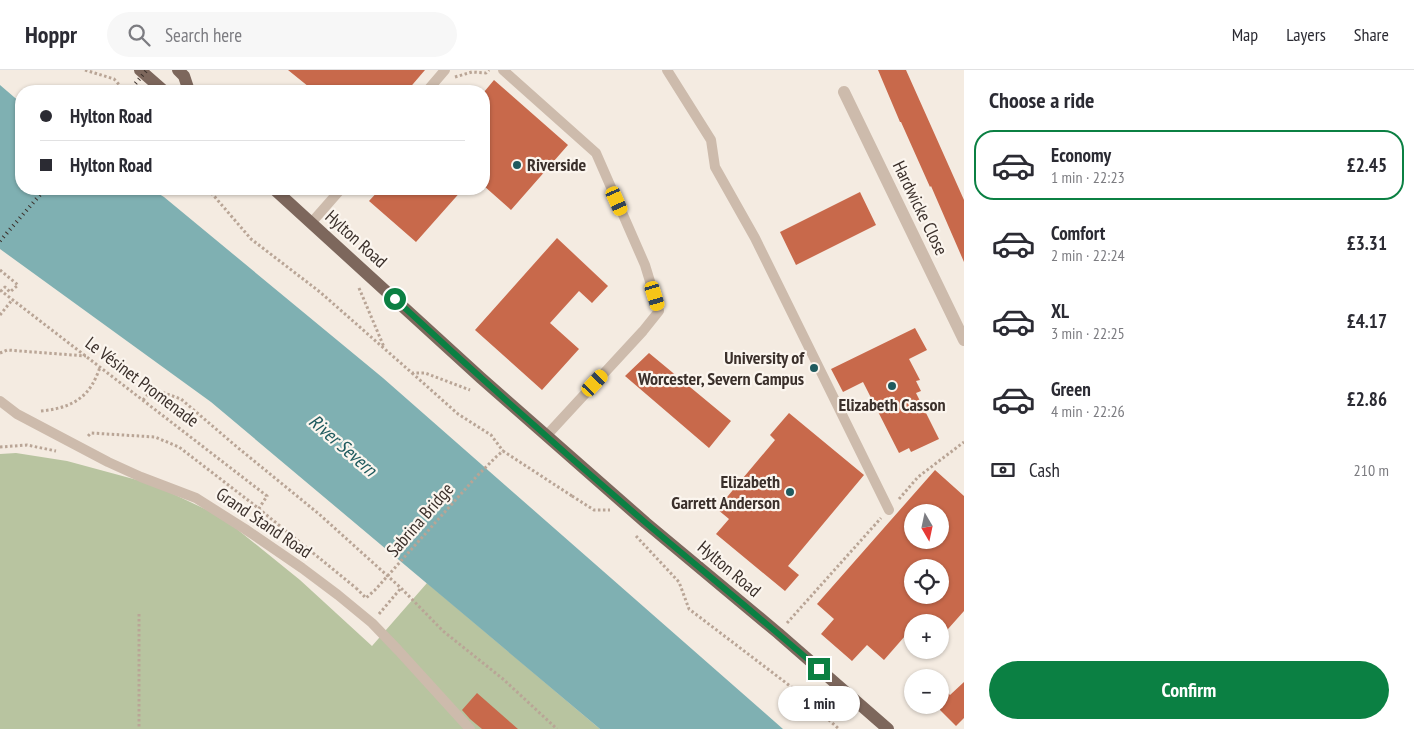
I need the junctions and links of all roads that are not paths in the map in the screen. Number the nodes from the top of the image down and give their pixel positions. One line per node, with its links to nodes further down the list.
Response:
1 (140, 70): 6 (main road)
2 (178, 70): 7 (main road)
3 (445, 70): 8 (lane)
4 (503, 70): 15 (lane)
5 (667, 70): 16 (lane)
6 (157, 85)
7 (187, 85)
8 (432, 85)
9 (844, 92): 13 (street, Hardwicke Close)
10 (281, 195): 12 (main road, Hylton Road)
11 (336, 195): 12 (lane)
12 (312, 222): 15 (main road, Hylton Road)
13 (964, 340)
14 (0, 401): 17 (lane, Grand Stand Road)
15 (547, 435): 18 (main road, Hylton Road)
16 (889, 510)
17 (470, 729)
18 (888, 729)

